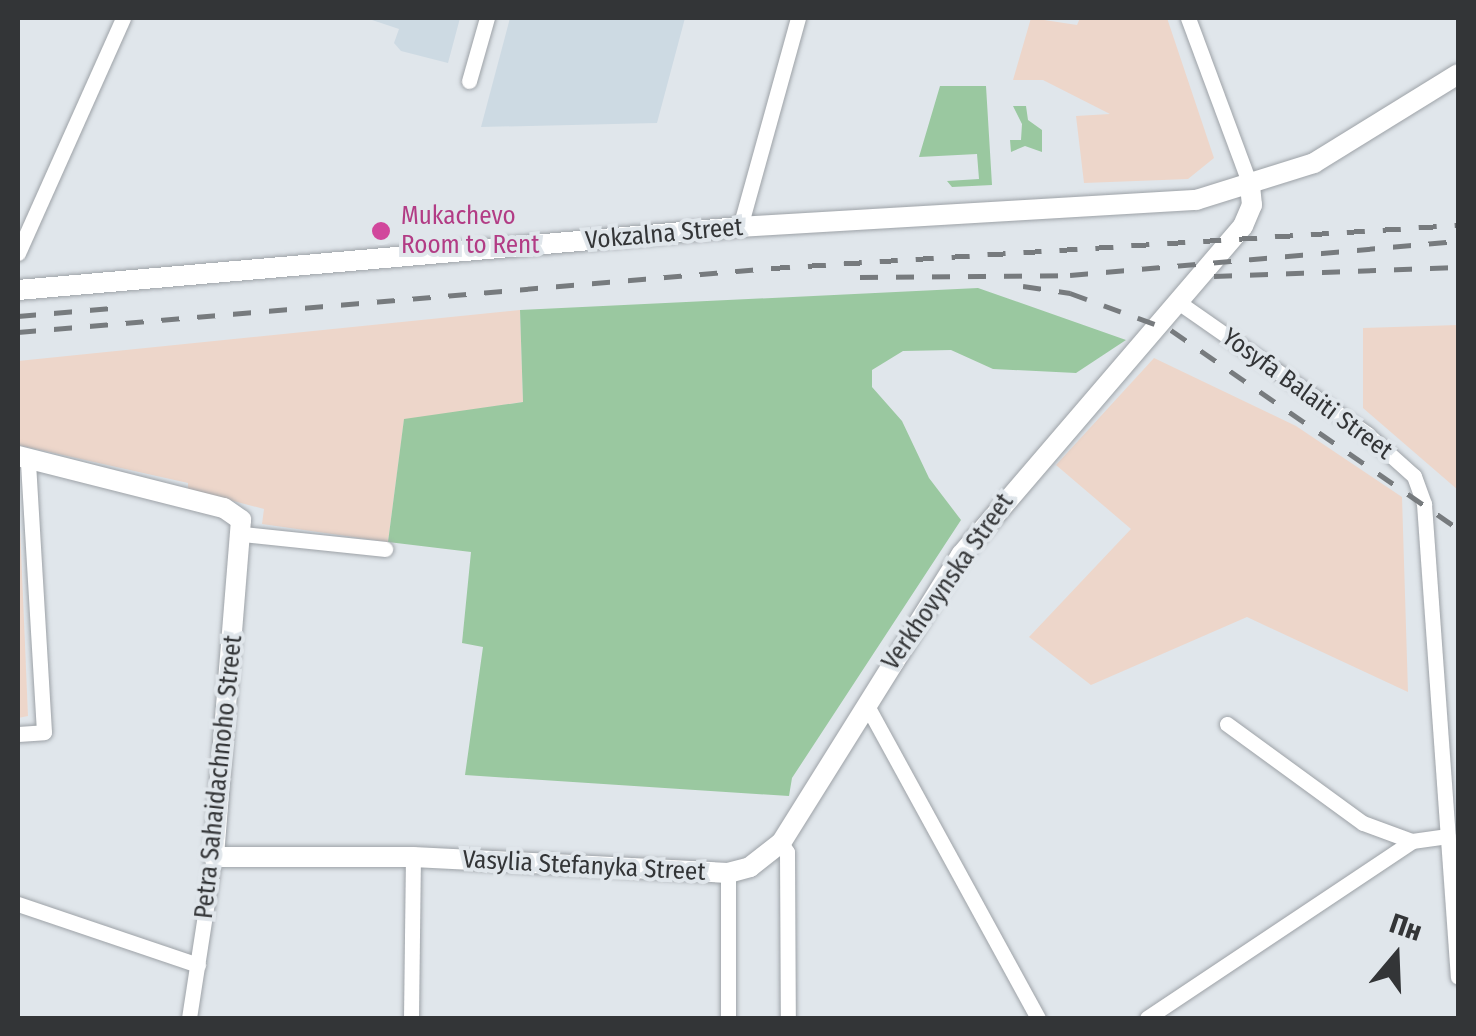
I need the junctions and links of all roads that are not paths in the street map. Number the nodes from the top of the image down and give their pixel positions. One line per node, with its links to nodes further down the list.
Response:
1 (123, 18): 9 (street)
2 (487, 18): 6 (street)
3 (798, 18): 8 (street)
4 (1188, 18): 7 (street)
5 (1458, 74): 7 (street, Vokzalna Street)
6 (468, 82)
7 (1250, 186): 8 (street, Vokzalna Street); 11 (street, Verkhovynska Street)
8 (740, 227): 10 (street, Vokzalna Street)
9 (18, 252)
10 (18, 290)
11 (1178, 302): 15 (street, Verkhovynska Street); 18 (street, Yosyfa Balaiti Street)
12 (23, 458): 13 (street); 17 (street)
13 (243, 534): 14 (street); 22 (street, Petra Sahaidachnoho Street)
14 (385, 549)
15 (866, 704): 20 (street, Vasylia Stefanyka Street); 31 (street)
16 (1227, 724): 19 (street)
17 (18, 734)
18 (1448, 836): 19 (street); 26 (street, Yosyfa Balaiti Street)
19 (1412, 840): 32 (street)
20 (781, 842): 23 (street, Vasylia Stefanyka Street); 30 (street)
21 (413, 856): 22 (street, Vasylia Stefanyka Street); 23 (street, Vasylia Stefanyka Street); 28 (street)
22 (214, 857): 25 (street, Petra Sahaidachnoho Street)
23 (728, 873): 29 (street)
24 (18, 904): 25 (street)
25 (198, 965): 27 (street, Petra Sahaidachnoho Street)
26 (1458, 977)
27 (189, 1018)
28 (410, 1018)
29 (728, 1018)
30 (788, 1018)
31 (1038, 1018)
32 (1147, 1018)

